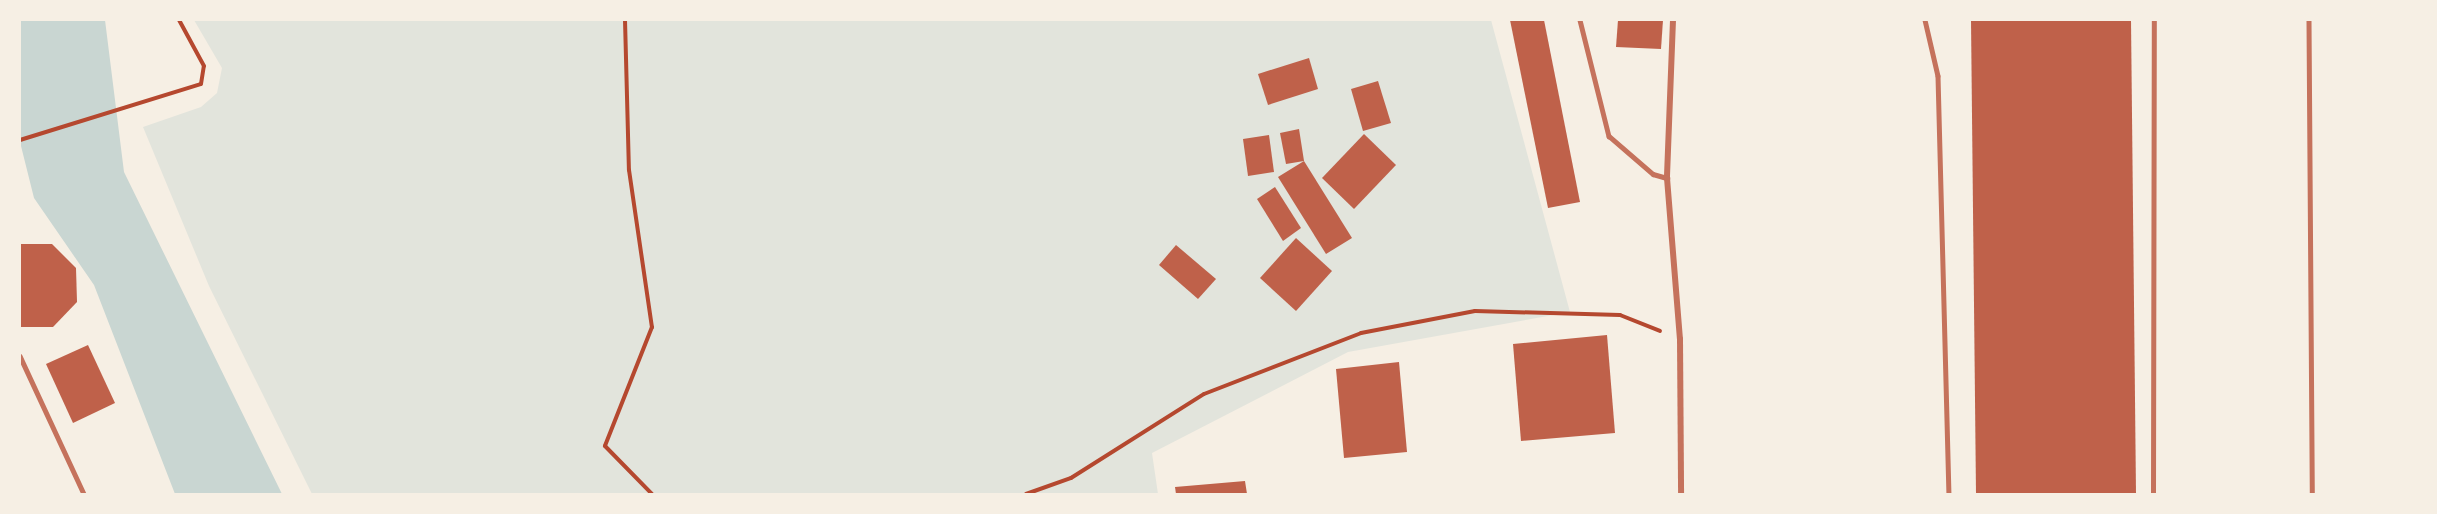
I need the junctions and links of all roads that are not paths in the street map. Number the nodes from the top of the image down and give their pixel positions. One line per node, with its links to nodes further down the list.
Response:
1 (1580, 20): 6 (lane)
2 (1673, 20): 6 (street)
3 (1925, 20): 10 (lane)
4 (2154, 20): 11 (lane)
5 (2309, 20): 12 (lane)
6 (1667, 178): 9 (street)
7 (20, 356): 8 (lane)
8 (84, 495)
9 (1681, 495)
10 (1949, 495)
11 (2153, 495)
12 (2312, 495)

